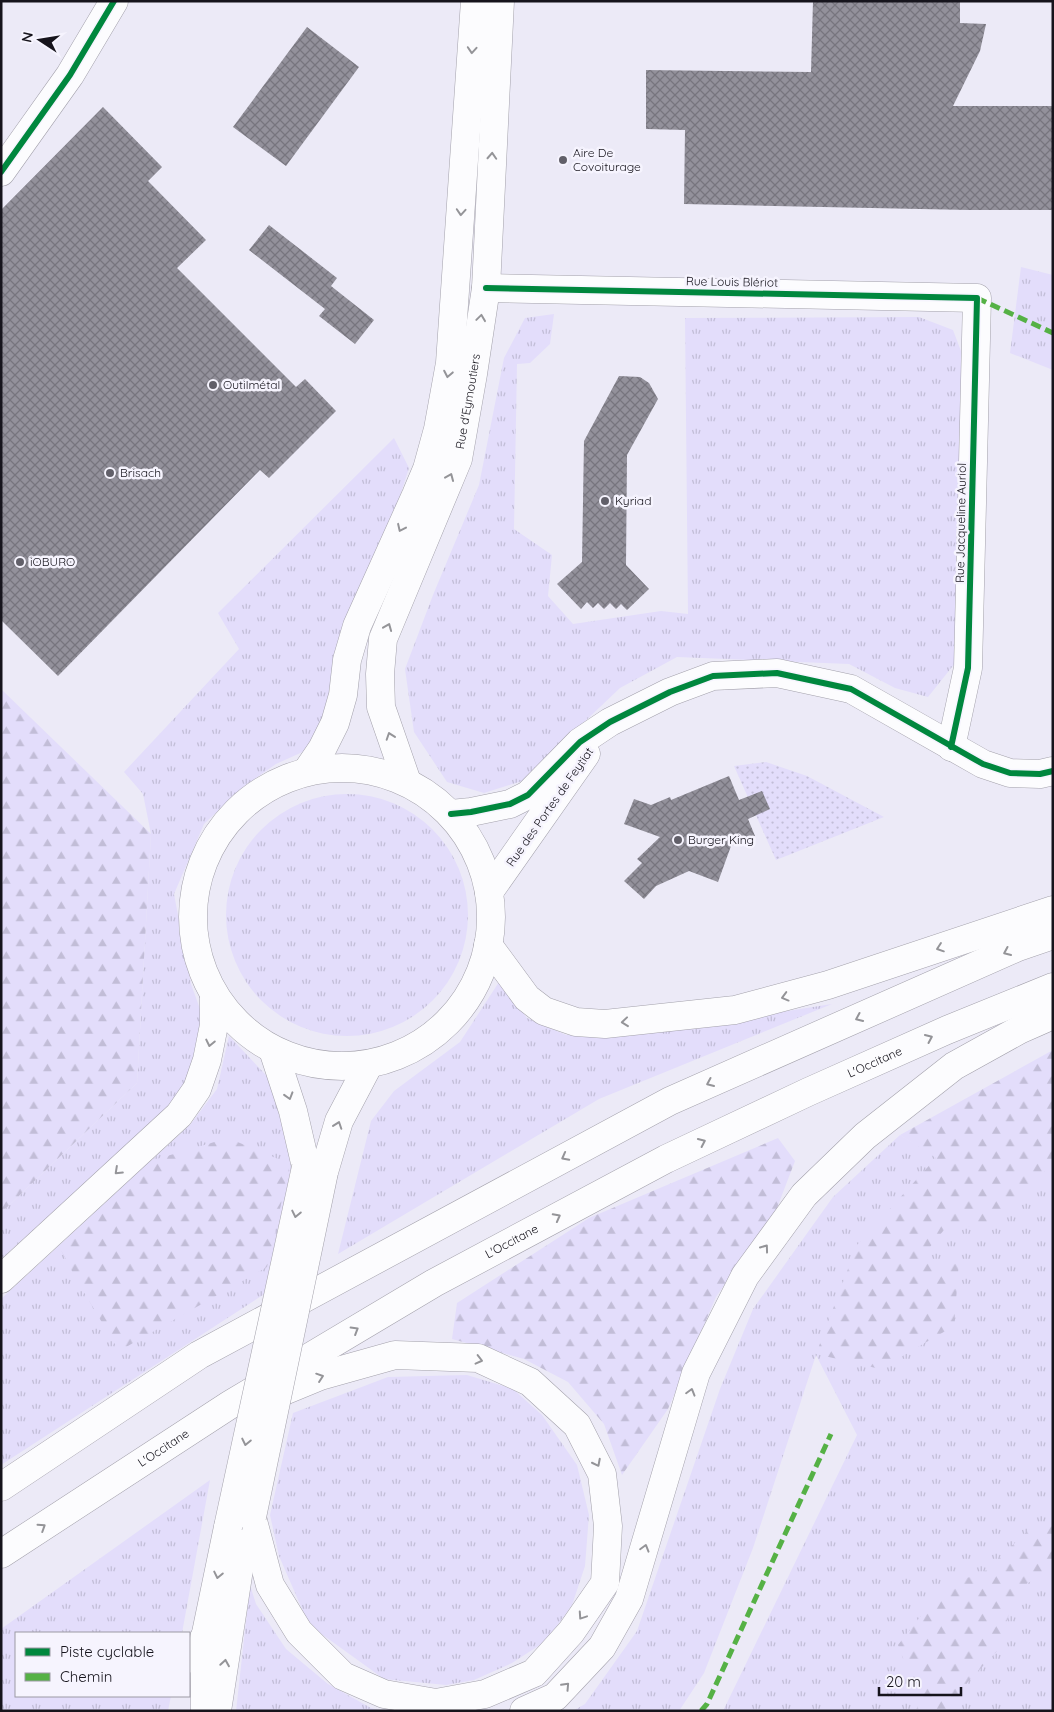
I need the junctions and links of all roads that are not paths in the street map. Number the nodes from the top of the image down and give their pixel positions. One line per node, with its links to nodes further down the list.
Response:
1 (114, 1): 4 (main road)
2 (475, 1): 9 (main road, one-way to 9)
3 (500, 1): 5 (main road, Rue d'Eymoutiers, one-way to 3)
4 (1, 172)
5 (486, 288): 6 (main road, Rue Louis Blériot); 11 (main road, Rue d'Eymoutiers, one-way to 5)
6 (977, 298): 8 (main road, Rue Jacqueline Auriol)
7 (610, 722): 8 (main road, Rue des Portes de Feytiat); 12 (main road, Rue des Portes de Feytiat); 13 (main road, Rue des Portes de Feytiat)
8 (950, 747): 10 (main road, Rue des Portes de Feytiat)
9 (307, 771): 11 (main road); 18 (main road)
10 (1053, 771)
11 (407, 782): 12 (main road)
12 (451, 814): 13 (main road)
13 (489, 892): 16 (main road)
14 (1053, 910): 16 (main road, one-way to 16)
15 (1053, 935): 25 (main road, one-way to 25)
16 (488, 944): 21 (main road)
17 (1053, 987): 24 (main road, L'Occitane, one-way to 17)
18 (214, 995): 20 (main road); 23 (main road, one-way to 23)
19 (1053, 1014): 32 (main road, one-way to 19)
20 (273, 1050): 21 (main road); 22 (main road, one-way to 22)
21 (369, 1064): 22 (main road, one-way to 21)
22 (315, 1169): 26 (main road, bridge)
23 (1, 1279)
24 (194, 1429): 26 (main road, one-way to 26); 27 (main road, L'Occitane, one-way to 24)
25 (1, 1487)
26 (240, 1522): 28 (main road, one-way to 28); 31 (main road, one-way to 26)
27 (1, 1554)
28 (204, 1638): 29 (main road); 30 (main road)
29 (192, 1711)
30 (205, 1711)
31 (217, 1711)
32 (524, 1711)

